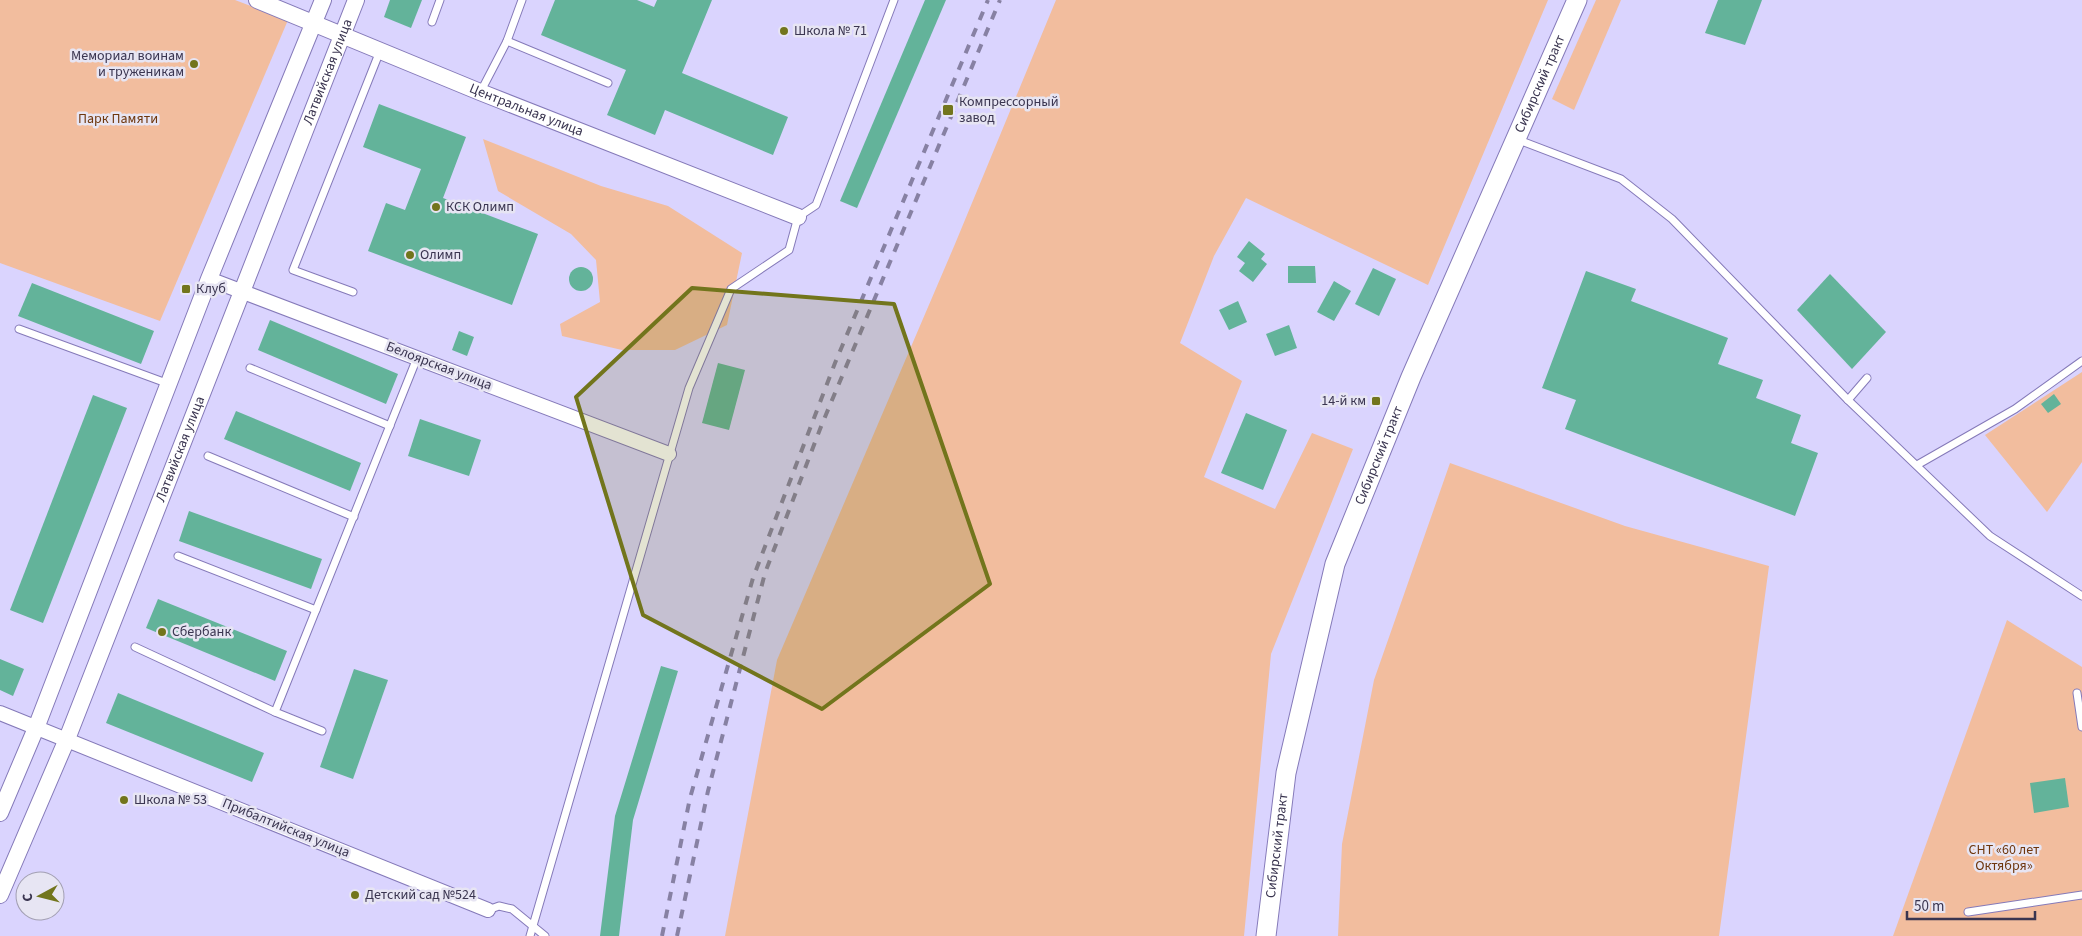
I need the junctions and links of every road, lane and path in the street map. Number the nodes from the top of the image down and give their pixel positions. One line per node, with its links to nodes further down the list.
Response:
1 (257, 0): 9 (street, Центральная улица)
2 (323, 0): 9 (street)
3 (356, 0): 10 (street, Латвийская улица)
4 (440, 0): 8 (lane)
5 (522, 0): 11 (lane)
6 (894, 0): 16 (lane)
7 (1576, 0): 15 (main road, Сибирский тракт)
8 (432, 22)
9 (314, 24): 10 (street, Центральная улица); 17 (street)
10 (342, 36): 12 (street, Центральная улица); 18 (street, Латвийская улица)
11 (507, 41): 13 (lane); 14 (lane)
12 (380, 51): 14 (street, Центральная улица); 19 (lane)
13 (608, 83)
14 (480, 92): 16 (street, Центральная улица)
15 (1515, 139): 26 (lane); 51 (main road, Сибирский тракт)
16 (798, 218): 28 (lane)
17 (209, 279): 18 (street, Белоярская улица); 25 (street)
18 (242, 292): 21 (street, Белоярская улица); 42 (street, Латвийская улица)
19 (353, 292)
20 (19, 329): 25 (lane)
21 (417, 358): 27 (lane); 28 (street, Белоярская улица)
22 (2082, 361): 30 (lane)
23 (250, 368): 27 (lane)
24 (1867, 378): 26 (lane)
25 (169, 384): 40 (street)
26 (1848, 400): 30 (lane)
27 (390, 426): 31 (lane)
28 (669, 454): 48 (lane)
29 (208, 456): 31 (lane)
30 (1917, 465): 33 (lane)
31 (354, 517): 34 (lane)
32 (178, 556): 34 (lane)
33 (2082, 596)
34 (316, 610): 37 (lane)
35 (135, 647): 37 (lane)
36 (2077, 693): 39 (lane)
37 (275, 712): 41 (lane)
38 (0, 713): 40 (street, Прибалтийская улица)
39 (2082, 727)
40 (36, 728): 42 (street, Прибалтийская улица); 43 (street)
41 (322, 731)
42 (67, 739): 44 (street, Латвийская улица); 46 (street, Прибалтийская улица)
43 (0, 813)
44 (0, 895)
45 (2082, 896): 47 (lane)
46 (488, 910): 48 (lane)
47 (1968, 912)
48 (533, 925): 49 (lane); 50 (lane)
49 (530, 936)
50 (545, 936)
51 (1266, 936)

